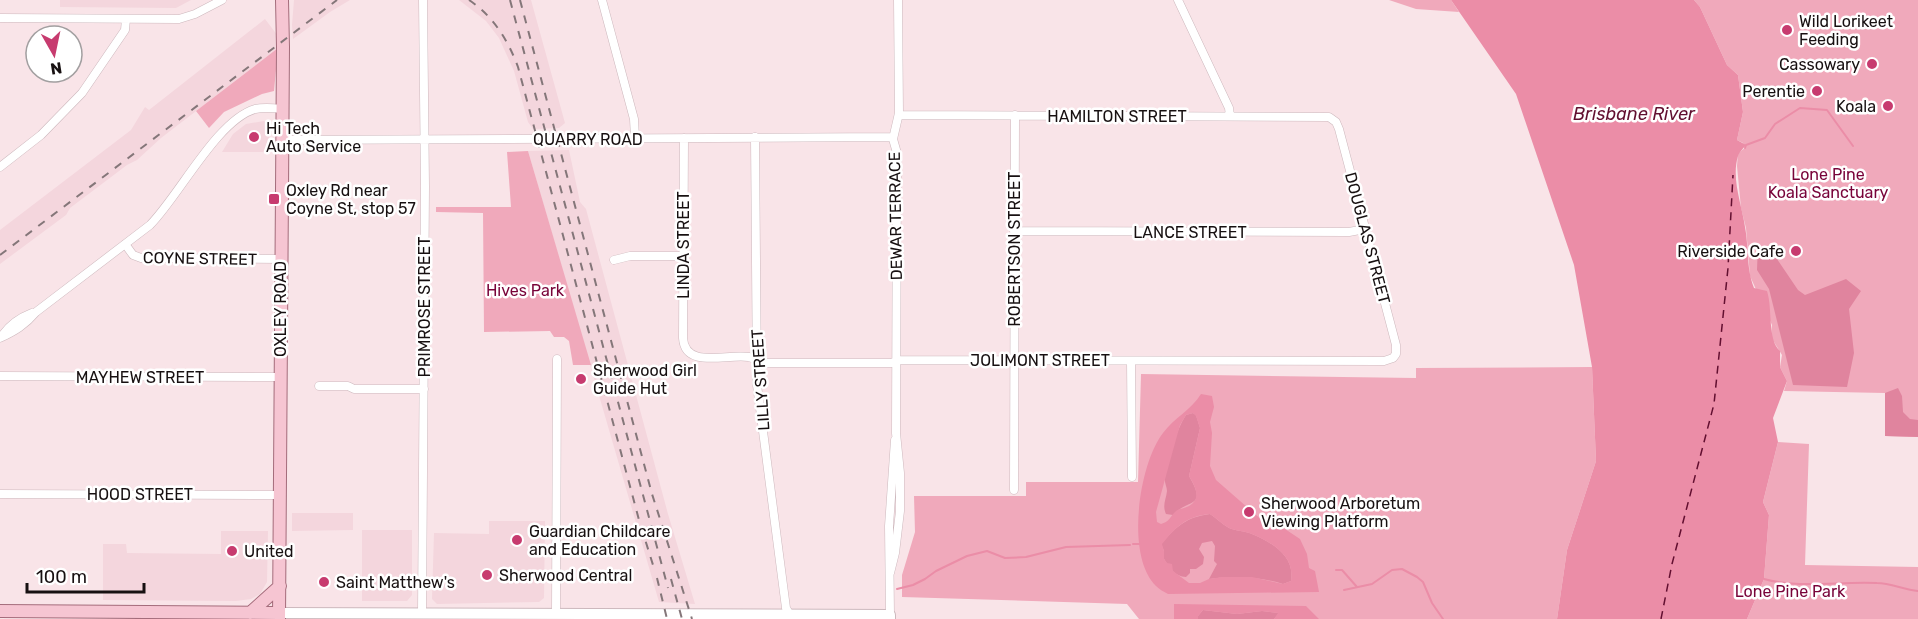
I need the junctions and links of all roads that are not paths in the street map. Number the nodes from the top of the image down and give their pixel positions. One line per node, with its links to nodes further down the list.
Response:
1 (222, 0): 8 (street)
2 (282, 0): 9 (main road, OXLEY ROAD)
3 (423, 0): 18 (street, PRIMROSE STREET)
4 (602, 0): 16 (street)
5 (898, 0): 10 (street, DEWAR TERRACE)
6 (1178, 0): 12 (street)
7 (0, 18): 8 (street)
8 (126, 19): 20 (street)
9 (282, 109): 19 (main road, OXLEY ROAD); 23 (street)
10 (899, 115): 11 (street, HAMILTON STREET); 15 (street, DEWAR TERRACE)
11 (1015, 115): 12 (street, HAMILTON STREET); 22 (street, ROBERTSON STREET)
12 (1230, 116): 13 (street, HAMILTON STREET)
13 (1334, 120): 21 (street, DOUGLAS STREET)
14 (755, 137): 15 (street, QUARRY ROAD); 17 (street, QUARRY ROAD); 31 (street, LILLY STREET)
15 (893, 137): 34 (street, DEWAR TERRACE)
16 (635, 138): 17 (street, QUARRY ROAD); 18 (street, QUARRY ROAD)
17 (684, 138): 24 (street, LINDA STREET)
18 (425, 139): 19 (street, QUARRY ROAD); 38 (street, PRIMROSE STREET)
19 (282, 140): 25 (main road, OXLEY ROAD)
20 (0, 167)
21 (1365, 229): 22 (street, LANCE STREET); 29 (street, DOUGLAS STREET)
22 (1014, 231): 32 (street, ROBERTSON STREET)
23 (125, 244): 25 (street, COYNE STREET); 27 (street)
24 (684, 256): 26 (street); 28 (street, LINDA STREET)
25 (281, 259): 36 (main road, OXLEY ROAD)
26 (614, 260)
27 (1, 338)
28 (687, 351): 31 (street, JOLIMONT STREET)
29 (1395, 356): 33 (street, JOLIMONT STREET)
30 (557, 359): 47 (street)
31 (756, 360): 34 (street, JOLIMONT STREET); 52 (street, LILLY STREET)
32 (1014, 360): 33 (street, JOLIMONT STREET); 34 (street, JOLIMONT STREET); 40 (street, ROBERTSON STREET)
33 (1131, 361): 39 (street)
34 (896, 362): 53 (street, DEWAR TERRACE)
35 (0, 376): 36 (street, MAYHEW STREET)
36 (280, 377): 42 (main road, OXLEY ROAD)
37 (319, 386): 38 (street)
38 (424, 389): 46 (street, PRIMROSE STREET)
39 (1132, 477)
40 (1014, 490)
41 (0, 494): 42 (street, HOOD STREET)
42 (280, 495): 43 (main road, OXLEY ROAD)
43 (280, 586): 45 (main road); 49 (main road, OXLEY ROAD)
44 (0, 611): 48 (main road)
45 (250, 613): 48 (main road); 49 (main road)
46 (422, 614): 47 (street); 49 (street)
47 (556, 614): 50 (street)
48 (18, 615)
49 (279, 616)
50 (635, 617): 51 (street)
51 (724, 617): 52 (street)
52 (791, 617): 53 (street)
53 (890, 617)

